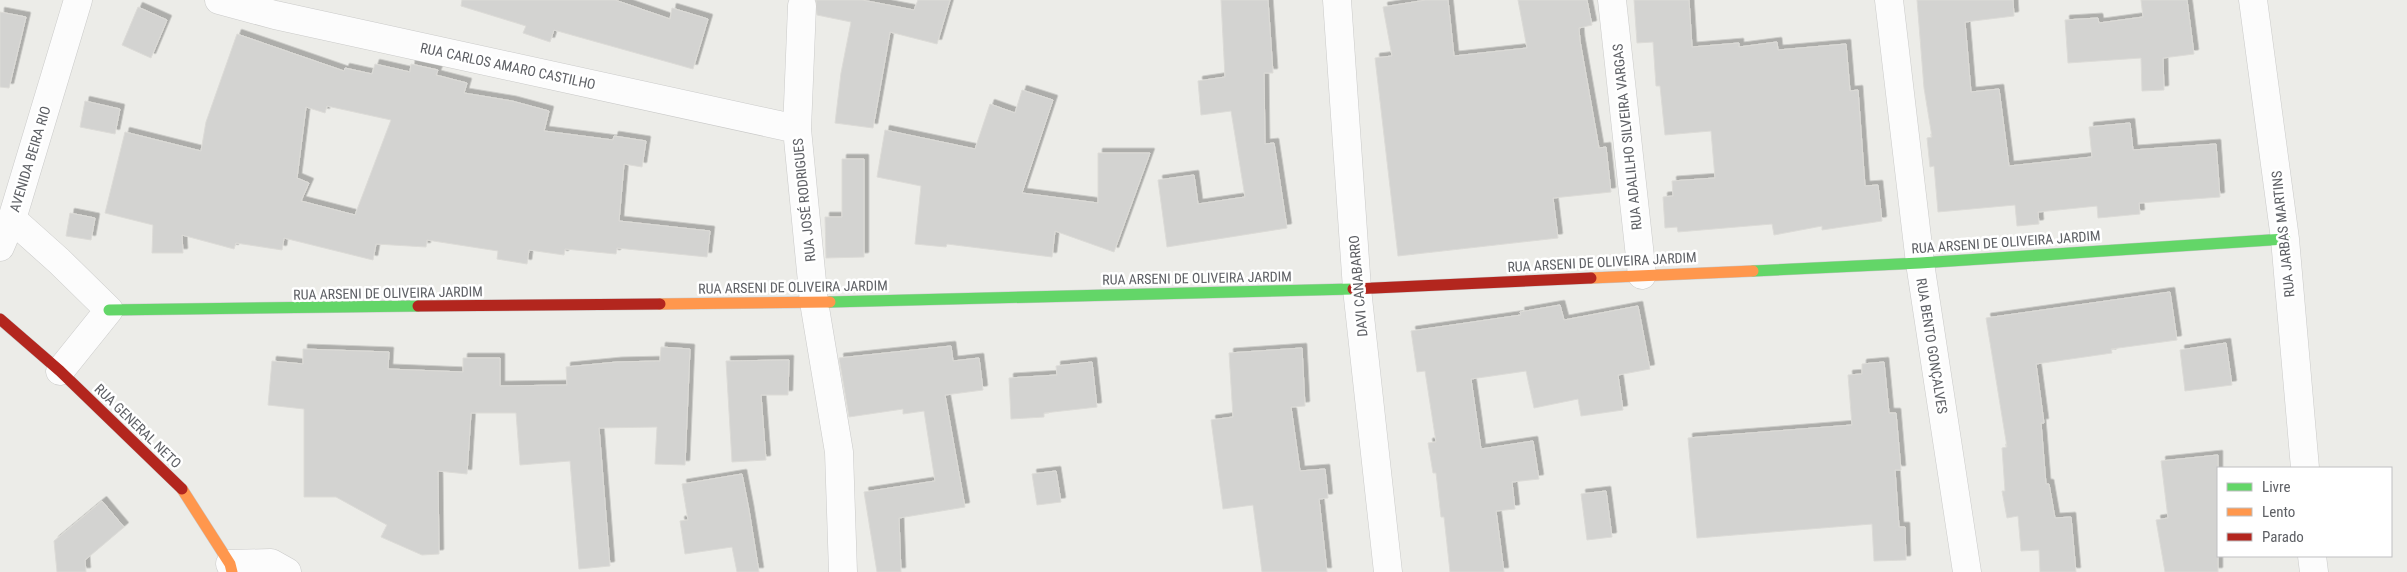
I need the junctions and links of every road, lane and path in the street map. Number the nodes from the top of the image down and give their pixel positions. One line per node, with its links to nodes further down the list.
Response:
1 (78, 0): 9 (street, AVENIDA BEIRA RIO)
2 (219, 0): 8 (street, RUA CARLOS AMARO CASTILHO)
3 (1337, 0): 14 (street, DAVI CANABARRO)
4 (1612, 0): 13 (street, RUA ADALILHO SILVEIRA VARGAS)
5 (1889, 0): 12 (street, RUA BENTO GONÇALVES)
6 (2252, 0): 10 (street, RUA JARBAS MARTINS)
7 (802, 6): 8 (street, RUA JOSÉ RODRIGUES)
8 (797, 129): 15 (street, RUA JOSÉ RODRIGUES)
9 (12, 220): 11 (street); 16 (street, AVENIDA BEIRA RIO)
10 (2285, 239): 12 (street, RUA ARSENI DE OLIVEIRA JARDIM); 19 (street, RUA JARBAS MARTINS)
11 (0, 246)
12 (1920, 263): 13 (street, RUA ARSENI DE OLIVEIRA JARDIM); 25 (street, RUA BENTO GONÇALVES)
13 (1642, 275): 14 (street, RUA ARSENI DE OLIVEIRA JARDIM)
14 (1356, 289): 15 (street, RUA ARSENI DE OLIVEIRA JARDIM); 24 (street, DAVI CANABARRO)
15 (814, 302): 16 (street, RUA ARSENI DE OLIVEIRA JARDIM); 23 (street, RUA JOSÉ RODRIGUES)
16 (109, 310): 18 (street)
17 (0, 319): 18 (street, RUA GENERAL NETO)
18 (60, 371): 21 (street, RUA GENERAL NETO)
19 (2305, 467)
20 (2312, 557): 26 (street)
21 (231, 568): 22 (street)
22 (287, 572)
23 (842, 572)
24 (1388, 572)
25 (1967, 572)
26 (2314, 572)

